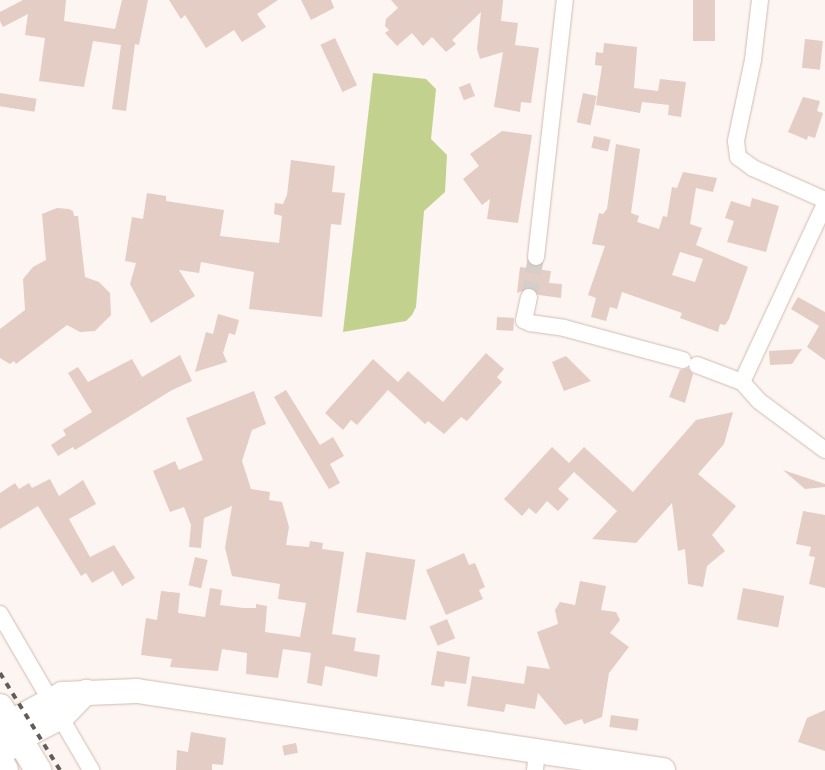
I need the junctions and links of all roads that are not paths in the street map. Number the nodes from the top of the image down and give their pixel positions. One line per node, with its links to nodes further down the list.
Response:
1 (565, 0): 5 (street)
2 (760, 0): 3 (street)
3 (825, 200)
4 (825, 204): 7 (street)
5 (536, 257)
6 (529, 297): 7 (street)
7 (742, 382): 8 (street)
8 (825, 450)
9 (0, 614): 10 (street)
10 (57, 707): 11 (main road); 12 (main road); 16 (street)
11 (6, 730): 15 (main road)
12 (536, 760): 17 (main road)
13 (0, 761): 14 (main road)
14 (5, 770)
15 (38, 770)
16 (91, 770)
17 (663, 770)

